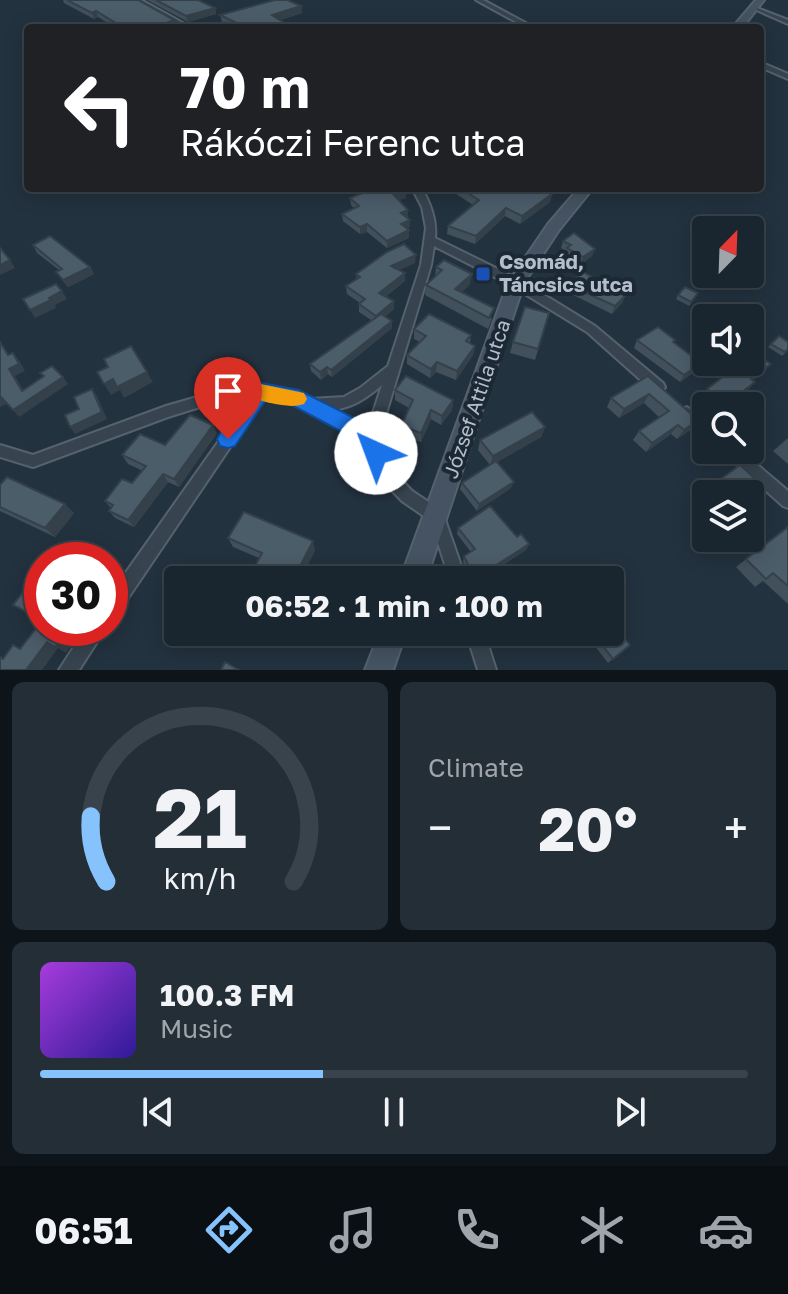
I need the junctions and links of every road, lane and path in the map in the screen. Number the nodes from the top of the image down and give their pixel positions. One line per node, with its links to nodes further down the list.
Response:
1 (137, 0): 5 (street)
2 (479, 0): 6 (street)
3 (757, 4): 4 (street); 7 (main road)
4 (788, 22)
5 (182, 24)
6 (524, 24)
7 (740, 24)
8 (764, 66): 9 (street)
9 (788, 77)
10 (419, 192): 12 (street)
11 (583, 192): 13 (main road, József Attila utca)
12 (430, 240): 13 (street); 14 (street)
13 (516, 283): 17 (street); 24 (main road, József Attila utca)
14 (392, 369): 16 (street); 20 (street)
15 (261, 391): 16 (street); 21 (street); 27 (street)
16 (292, 396): 20 (street)
17 (670, 398)
18 (681, 408): 19 (street)
19 (692, 417)
20 (372, 437): 24 (street)
21 (0, 451)
22 (746, 464): 23 (street)
23 (788, 501)
24 (437, 516): 25 (main road, József Attila utca); 26 (street)
25 (418, 566)
26 (453, 566)
27 (128, 584)
28 (85, 646): 31 (street)
29 (388, 646): 32 (main road)
30 (479, 646): 33 (street)
31 (68, 670)
32 (379, 670)
33 (487, 670)

